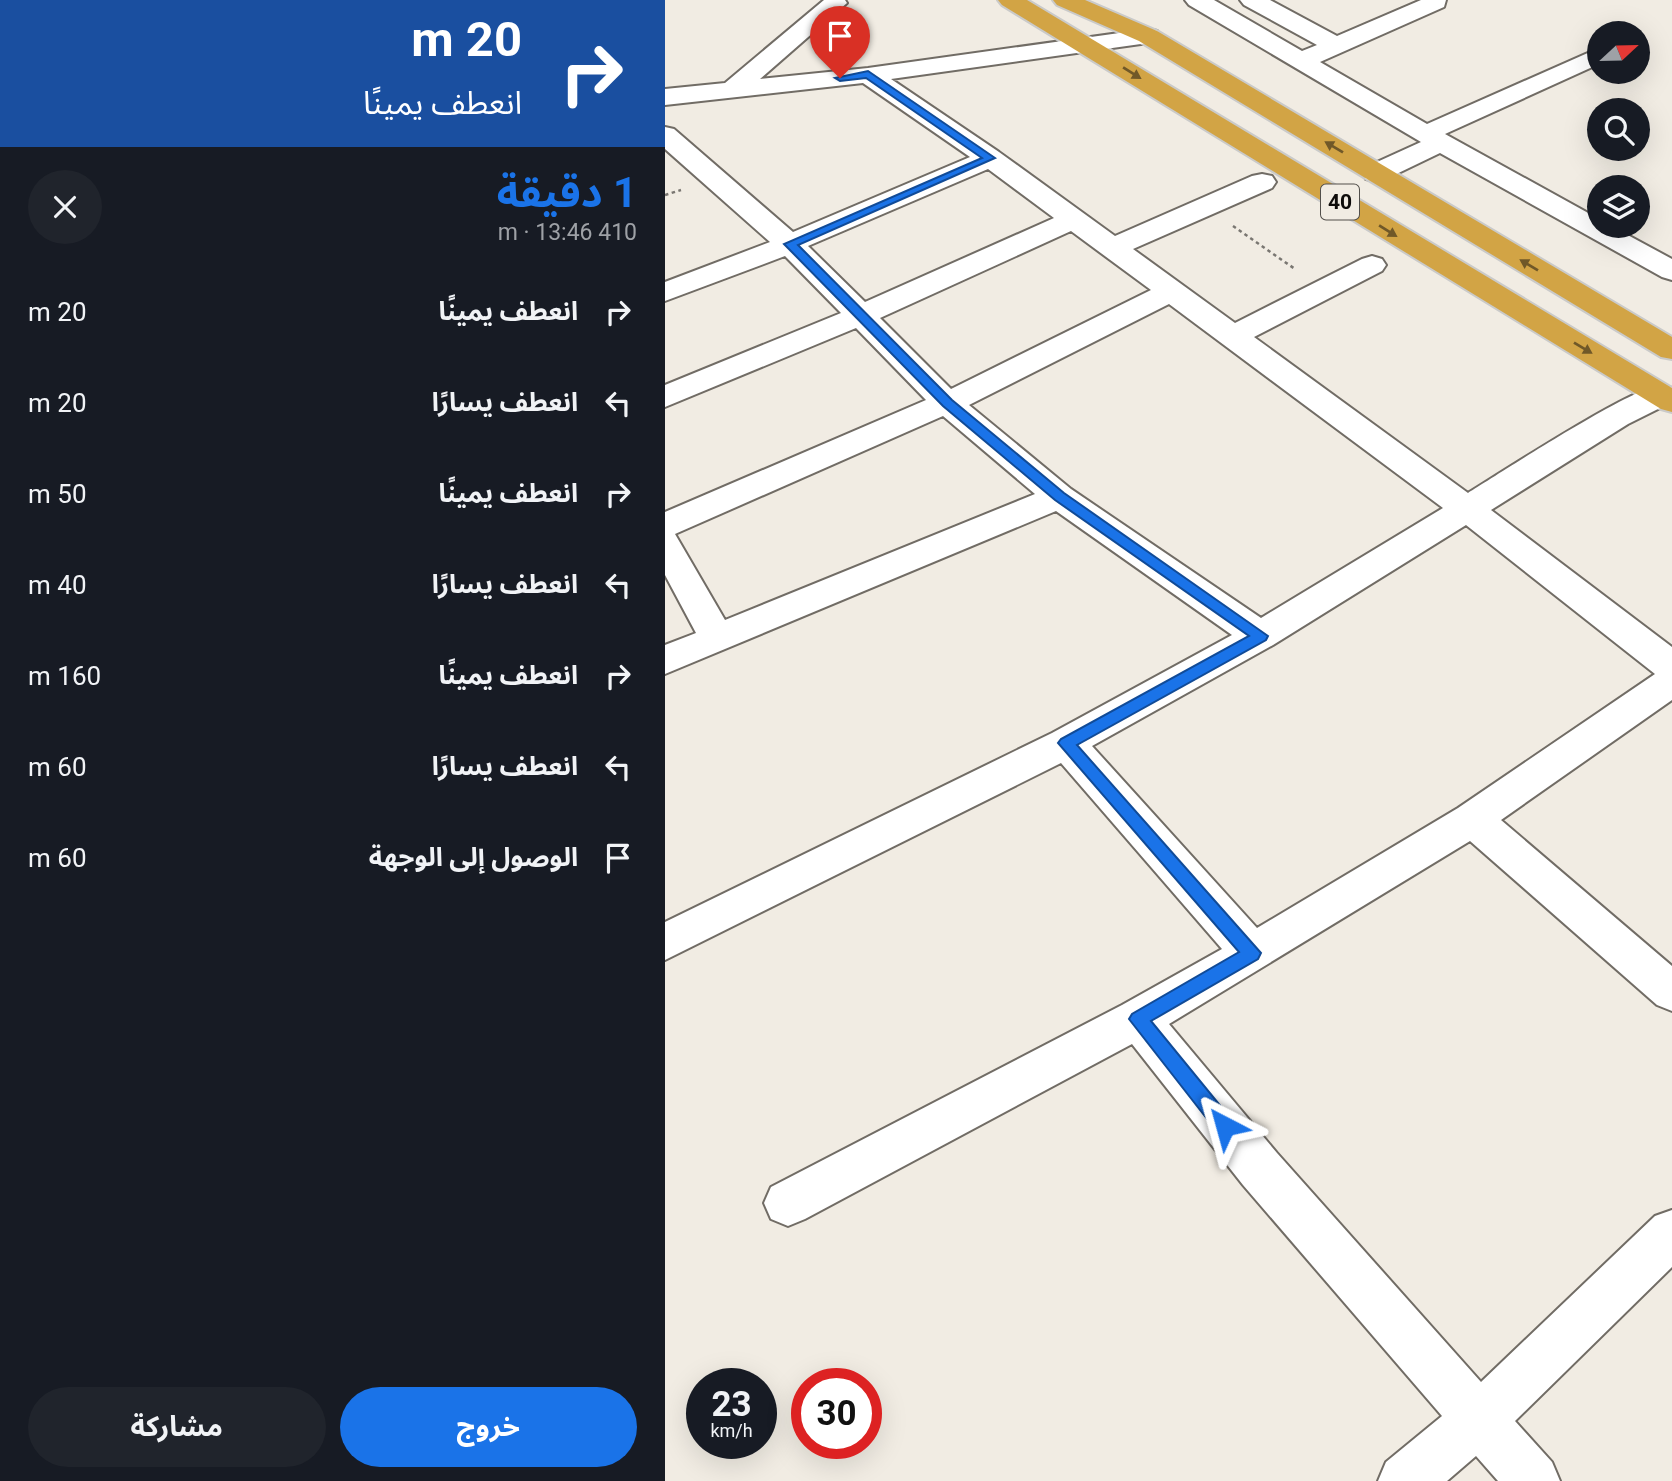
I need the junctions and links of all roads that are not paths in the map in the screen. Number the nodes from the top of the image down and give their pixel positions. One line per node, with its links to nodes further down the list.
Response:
1 (1010, 0): 8 (highway, 40)
2 (1065, 0): 7 (highway, 40)
3 (1196, 0): 10 (street)
4 (1252, 0): 9 (street)
5 (1436, 2): 9 (street)
6 (835, 3): 13 (street)
7 (1148, 36): 8 (street); 18 (highway, 40, one-way to 7)
8 (1086, 44): 12 (street); 31 (highway, 40, one-way to 31)
9 (1337, 46): 10 (street)
10 (1301, 61): 16 (street)
11 (1587, 61): 16 (street)
12 (868, 75): 13 (street); 17 (street)
13 (731, 91): 14 (street)
14 (665, 97)
15 (665, 135): 21 (street)
16 (1433, 139): 18 (street); 24 (street)
17 (990, 158): 20 (street); 21 (street)
18 (1376, 173): 29 (highway, 40, one-way to 18)
19 (1262, 181): 22 (street)
20 (1073, 220): 22 (street); 27 (street)
21 (790, 244): 25 (street); 27 (street)
22 (1112, 248): 26 (street)
23 (1372, 265): 28 (street)
24 (1672, 271)
25 (665, 292)
26 (1170, 292): 28 (street); 32 (street)
27 (861, 315): 30 (street); 32 (street)
28 (1233, 336): 34 (street)
29 (1672, 350)
30 (665, 397)
31 (1666, 398): 34 (street)
32 (947, 403): 33 (street); 35 (street)
33 (1059, 496): 37 (street); 38 (street)
34 (1466, 508): 37 (street); 40 (street)
35 (665, 525)
36 (665, 543): 38 (street)
37 (1260, 636): 42 (street)
38 (717, 638): 39 (street)
39 (665, 660)
40 (1672, 667)
41 (1672, 681): 43 (street)
42 (1066, 743): 44 (street); 45 (street)
43 (1472, 818): 45 (street); 46 (street)
44 (665, 942)
45 (1252, 953): 47 (street)
46 (1672, 992)
47 (1138, 1019): 48 (street); 50 (street)
48 (788, 1203)
49 (1672, 1233): 50 (street)
50 (1478, 1421): 51 (street); 52 (street)
51 (1405, 1481)
52 (1533, 1481)

